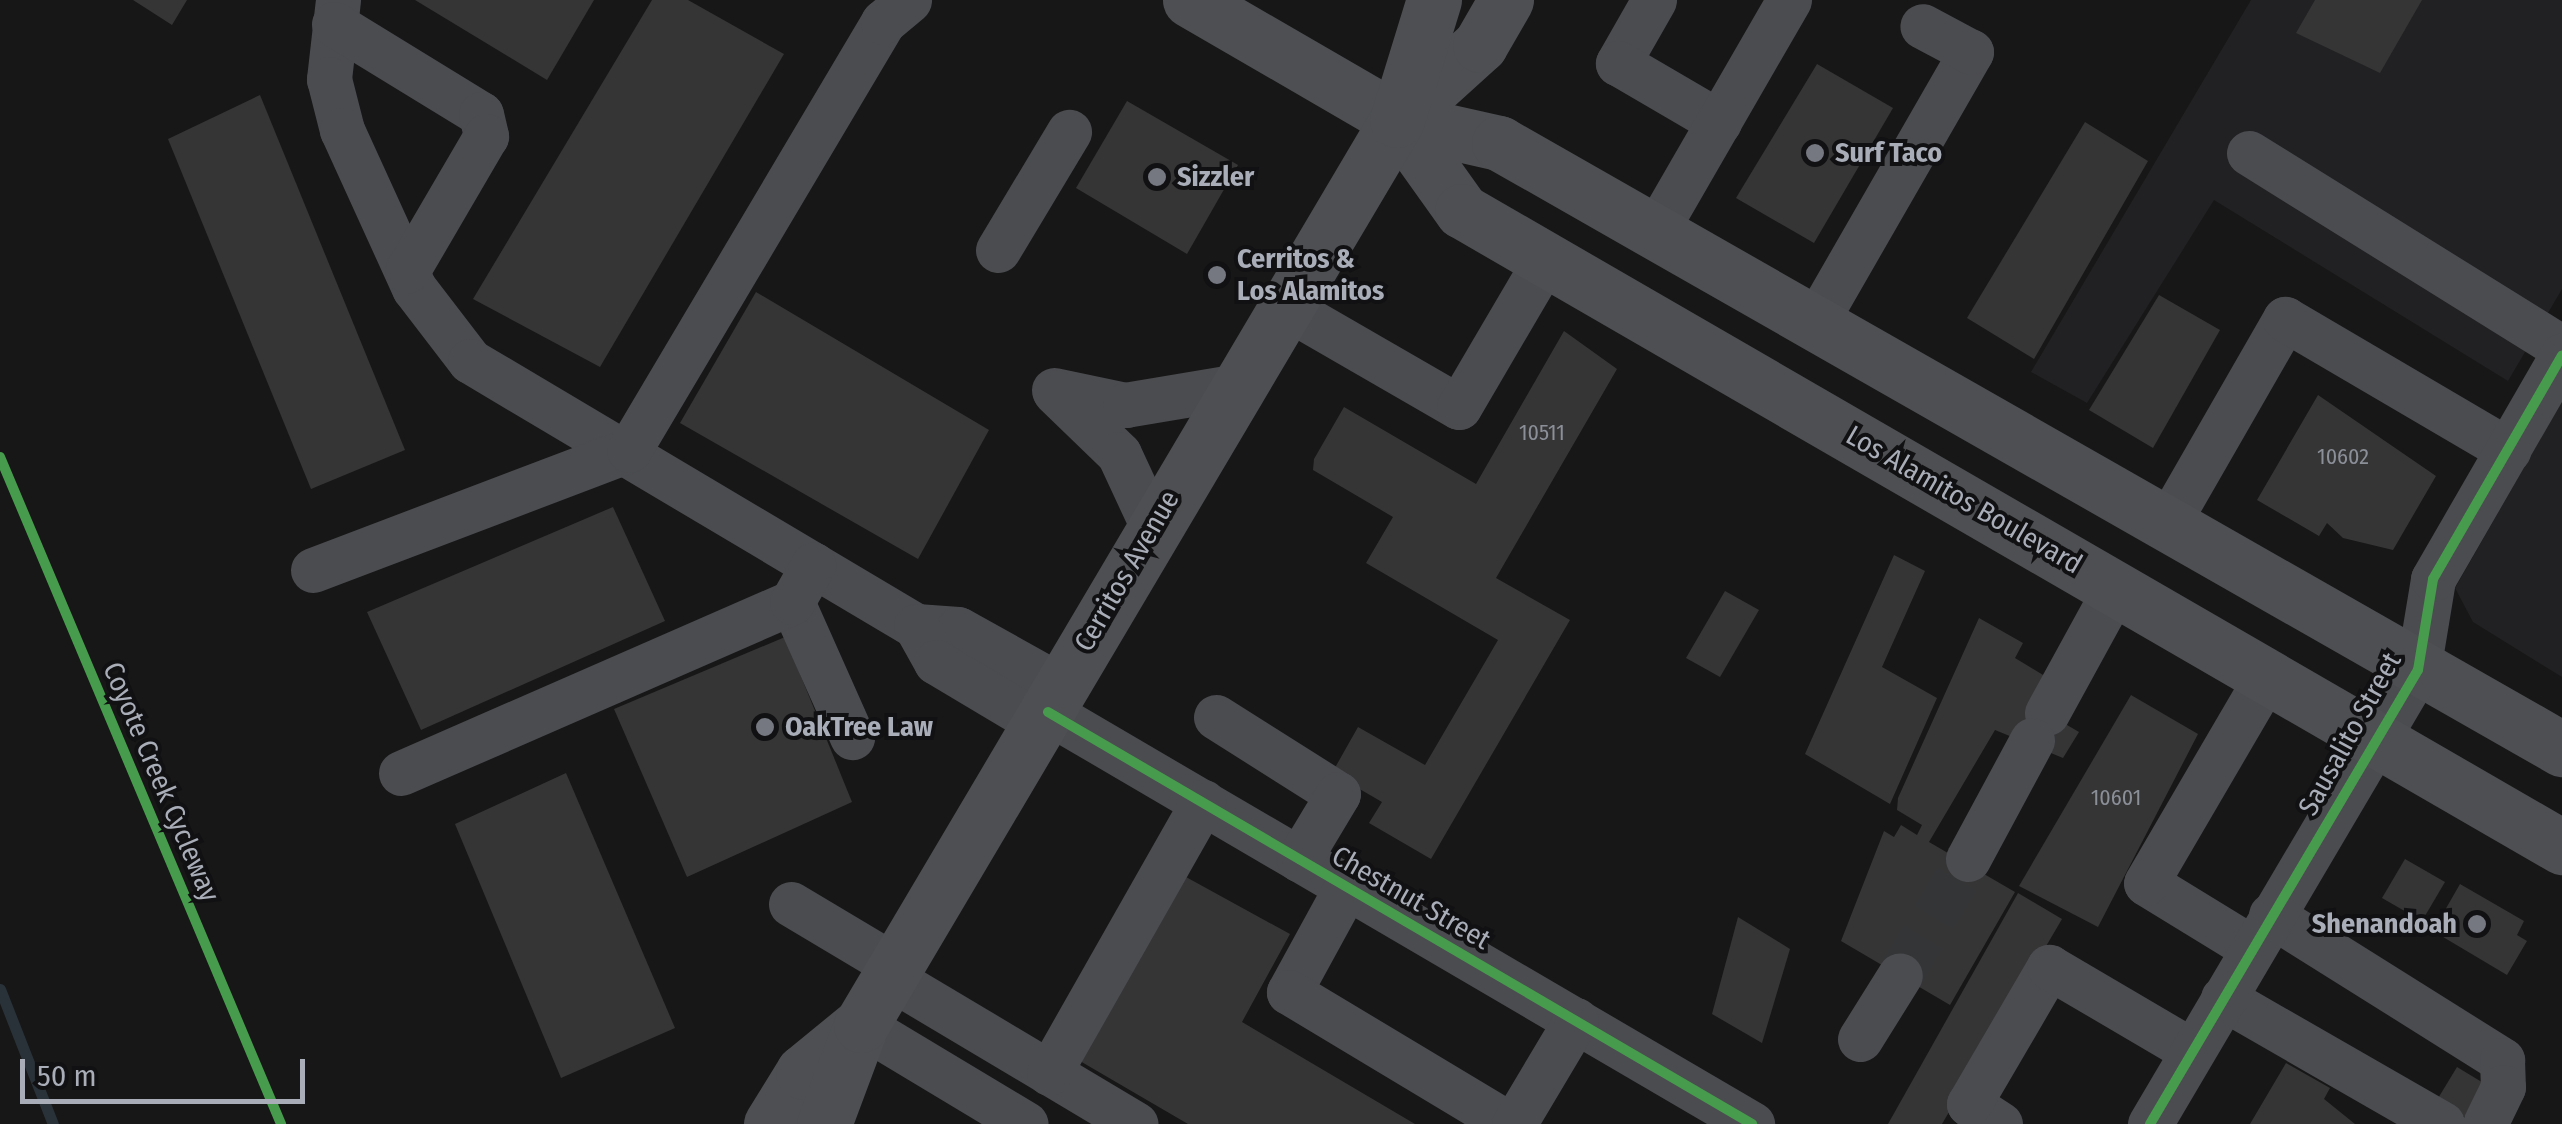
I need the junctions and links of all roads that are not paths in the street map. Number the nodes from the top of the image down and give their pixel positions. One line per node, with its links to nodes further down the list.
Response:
1 (1190, 0): 11 (main road, Los Alamitos Boulevard)
2 (1434, 0): 11 (main road, Cerritos Avenue)
3 (1506, 0): 11 (main road, Cerritos Avenue)
4 (1654, 0): 10 (street)
5 (1759, 0): 10 (street)
6 (1789, 0): 10 (street)
7 (893, 7): 22 (street)
8 (336, 12): 17 (street); 17 (street)
9 (1922, 26): 19 (street)
10 (1707, 115): 14 (street)
11 (1397, 120): 14 (main road, Los Alamitos Boulevard); 16 (main road, Los Alamitos Boulevard); 18 (main road, Cerritos Avenue)
12 (1069, 132): 15 (street)
13 (2249, 153): 20 (street)
14 (1655, 232): 19 (main road, Los Alamitos Boulevard)
15 (998, 250)
16 (1546, 259): 18 (street); 28 (main road, Los Alamitos Boulevard)
17 (407, 271): 22 (street)
18 (1289, 309): 21 (main road, Cerritos Avenue)
19 (1815, 323): 25 (main road, Los Alamitos Boulevard)
20 (2562, 352): 23 (street, Sausalito Street)
21 (1233, 387): 24 (main road, Cerritos Avenue); 24 (street)
22 (629, 450): 26 (street); 27 (street)
23 (2508, 450): 25 (street); 29 (street, Sausalito Street)
24 (1152, 525): 31 (main road, Cerritos Avenue)
25 (2166, 526): 29 (main road, Los Alamitos Boulevard)
26 (313, 570)
27 (803, 584): 31 (street, Chestnut Street); 33 (street); 36 (street)
28 (2116, 586): 30 (main road, Los Alamitos Boulevard); 40 (street)
29 (2418, 670): 34 (street, Sausalito Street); 35 (main road, Los Alamitos Boulevard)
30 (2268, 674): 34 (main road, Los Alamitos Boulevard); 43 (street)
31 (1050, 707): 37 (street, Chestnut Street); 44 (main road, Cerritos Avenue)
32 (1216, 716): 39 (street)
33 (852, 737)
34 (2377, 738): 38 (main road, Los Alamitos Boulevard); 43 (street, Sausalito Street)
35 (2562, 749)
36 (400, 773)
37 (1203, 802): 39 (street, Chestnut Street); 51 (street)
38 (2562, 848)
39 (1299, 858): 41 (street, Chestnut Street)
40 (1968, 858)
41 (1347, 886): 47 (street, Chestnut Street); 56 (street)
42 (791, 904): 44 (street)
43 (2262, 931): 46 (street, Sausalito Street); 61 (street)
44 (892, 972): 48 (main road, Cerritos Avenue); 51 (street)
45 (1900, 975): 49 (street)
46 (2223, 998): 50 (street, Sausalito Street); 60 (street)
47 (1576, 1020): 56 (street); 57 (street, Chestnut Street)
48 (860, 1026): 52 (main road); 53 (main road); 54 (street)
49 (1860, 1039)
50 (2192, 1051): 58 (street); 59 (street, Sausalito Street)
51 (1049, 1073): 55 (street)
52 (771, 1124)
53 (824, 1124)
54 (1026, 1124)
55 (1136, 1124)
56 (1512, 1124)
57 (1752, 1124)
58 (2000, 1124)
59 (2150, 1124)
60 (2442, 1124)
61 (2485, 1124)

